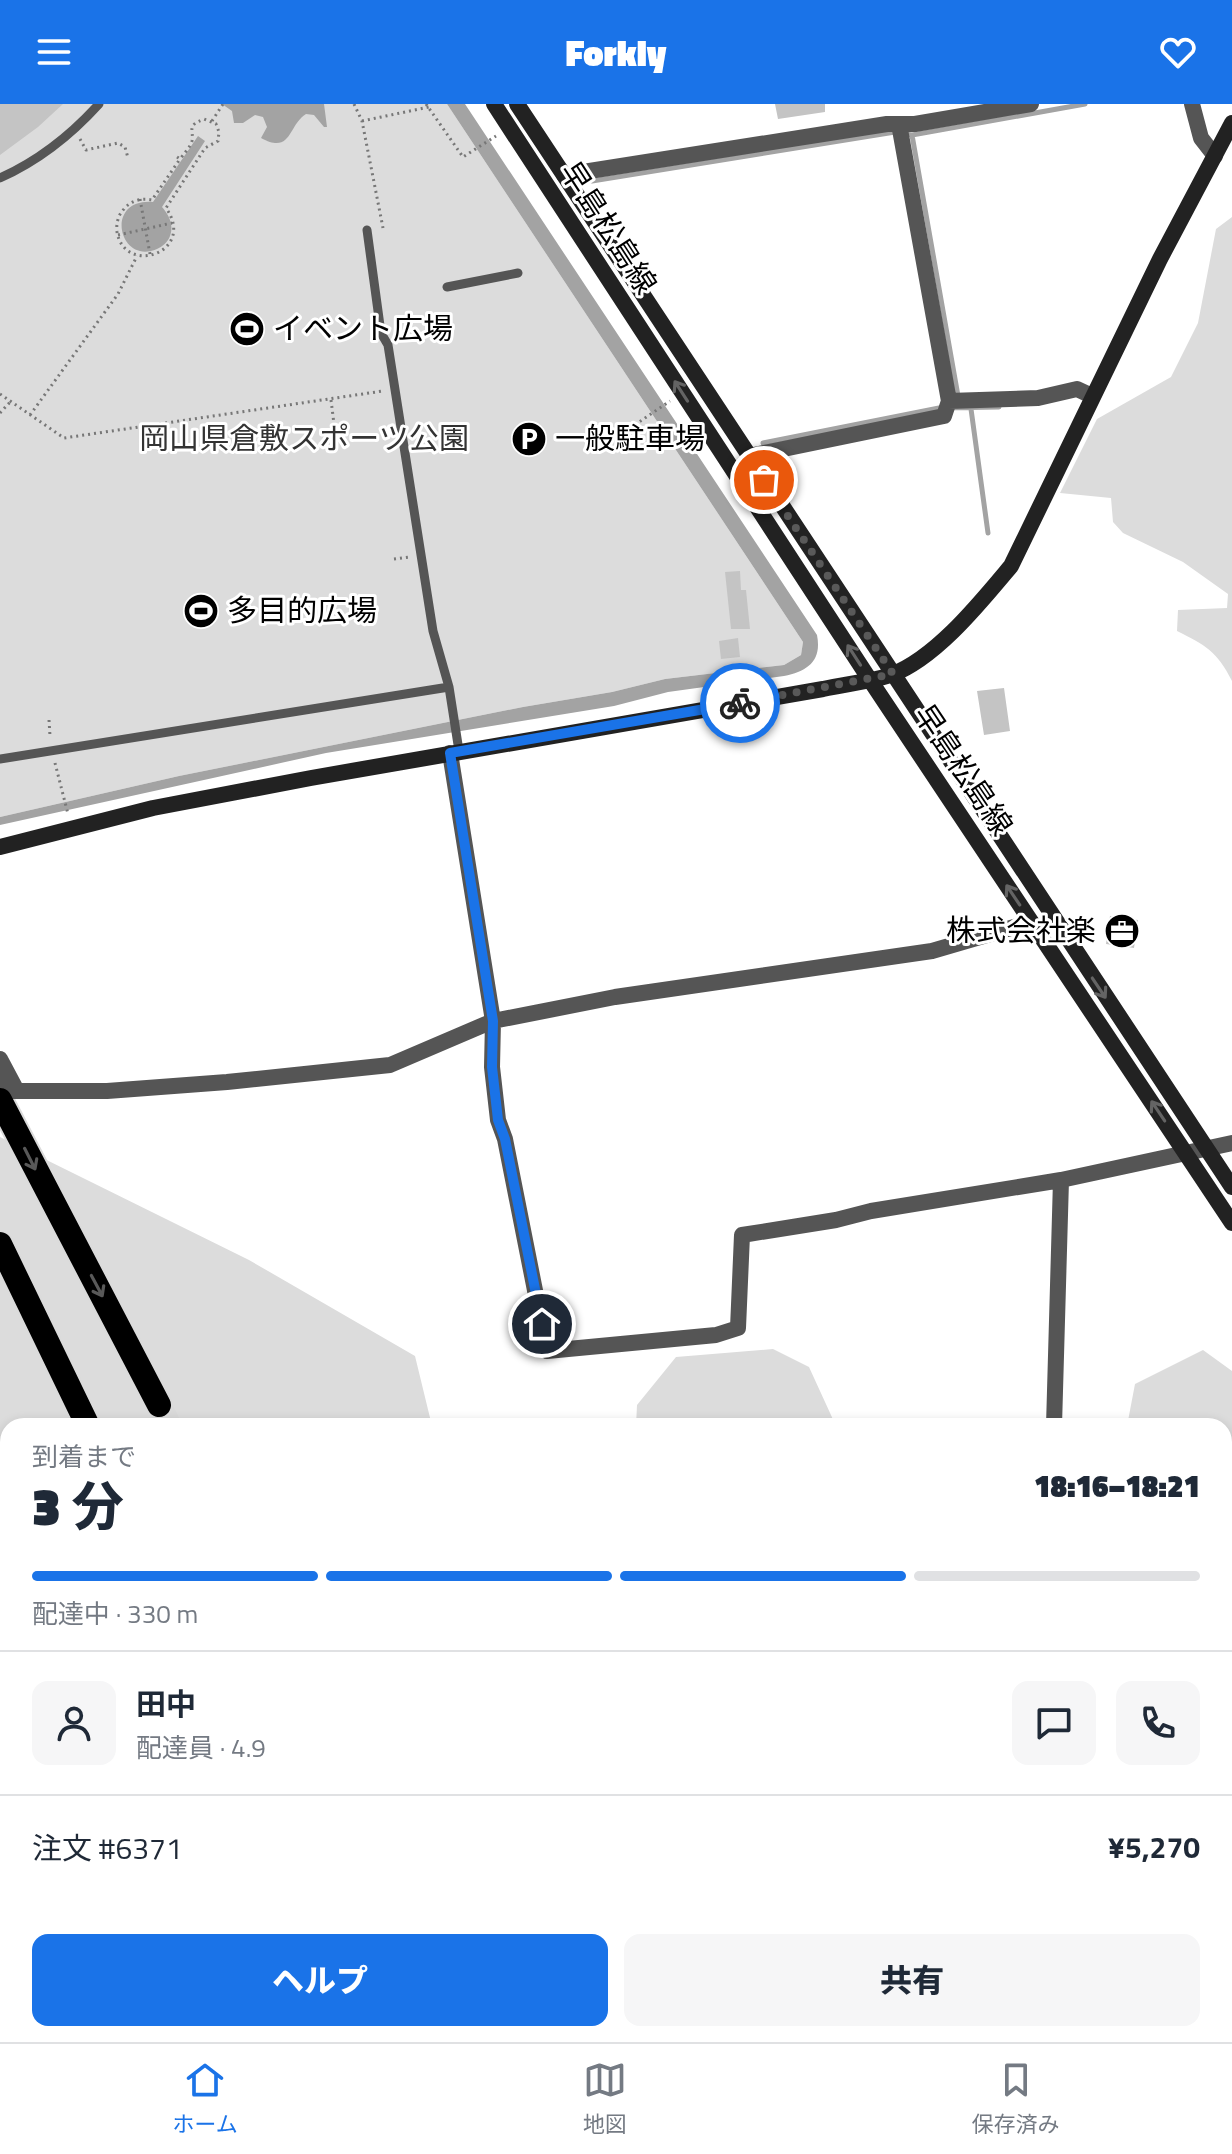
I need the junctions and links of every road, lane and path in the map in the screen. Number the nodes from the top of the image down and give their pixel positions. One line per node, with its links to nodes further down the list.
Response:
1 (99, 104): 12 (lane)
2 (223, 104): 9 (path)
3 (354, 104): 10 (path)
4 (494, 104): 46 (main road, 早島松島線, one-way to 4)
5 (517, 104): 17 (main road, 早島松島線)
6 (1031, 104): 13 (street)
7 (1192, 104): 15 (street)
8 (427, 106): 10 (path); 14 (path)
9 (212, 121): 19 (path); 22 (path)
10 (362, 121): 23 (path)
11 (1232, 123): 15 (main road)
12 (73, 130): 16 (path); 18 (lane)
13 (900, 131): 17 (street); 36 (street)
14 (493, 138)
15 (1215, 156): 33 (main road)
16 (128, 158)
17 (564, 175): 44 (main road, 早島松島線)
18 (0, 178)
19 (140, 199): 21 (path); 24 (path)
20 (115, 208): 21 (path)
21 (122, 211): 26 (path)
22 (174, 223): 24 (path); 28 (path)
23 (383, 228)
24 (145, 229): 26 (path); 28 (path)
25 (367, 230): 31 (lane)
26 (118, 235): 27 (path)
27 (137, 255): 28 (path); 39 (path)
28 (151, 256)
29 (518, 273): 30 (lane)
30 (447, 287)
31 (395, 389): 34 (path); 47 (lane)
32 (0, 394): 35 (path)
33 (1092, 396): 36 (street); 45 (main road)
34 (331, 400): 40 (path); 41 (path)
35 (11, 401): 38 (path); 39 (path)
36 (952, 404): 44 (street)
37 (664, 405): 42 (path)
38 (0, 413)
39 (30, 415): 41 (path)
40 (334, 424)
41 (155, 425): 43 (path)
42 (620, 435)
43 (159, 452)
44 (749, 456): 45 (main road, 早島松島線)
45 (893, 674): 46 (main road); 59 (main road, 早島松島線, one-way to 59)
46 (870, 680): 48 (main road); 53 (main road, 早島松島線, one-way to 46)
47 (449, 687): 48 (lane); 49 (lane)
48 (455, 752): 52 (main road); 54 (street)
49 (0, 759)
50 (64, 800): 51 (path)
51 (67, 812)
52 (0, 847)
53 (1031, 922): 54 (street); 60 (main road, 早島松島線, one-way to 53)
54 (493, 1021): 57 (street); 61 (street)
55 (0, 1059): 57 (street)
56 (0, 1084): 57 (street)
57 (9, 1095): 65 (highway, one-way to 65)
58 (1232, 1143): 59 (street)
59 (1208, 1150): 60 (street); 62 (main road, 早島松島線)
60 (1187, 1154): 61 (street); 63 (main road, 早島松島線)
61 (1061, 1180): 67 (street)
62 (1232, 1187)
63 (1232, 1223)
64 (0, 1244): 66 (highway)
65 (159, 1405)
66 (84, 1418)
67 (1054, 1418)

